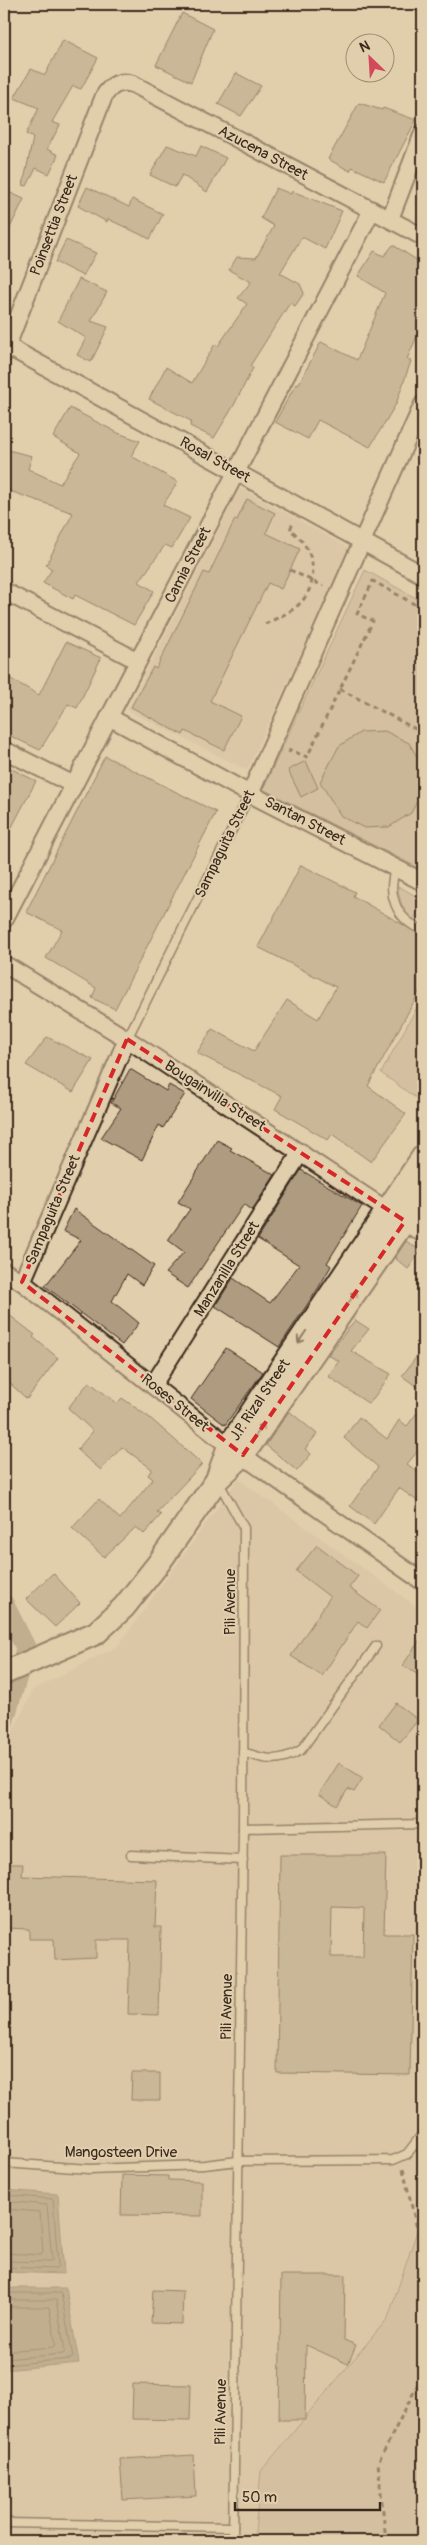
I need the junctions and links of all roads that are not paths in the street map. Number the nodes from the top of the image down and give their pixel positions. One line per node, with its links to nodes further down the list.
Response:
1 (104, 96): 3 (street, Azucena Street); 6 (street, Poinsettia Street)
2 (423, 133): 4 (street)
3 (372, 210): 4 (street, Azucena Street); 8 (street, Camia Street)
4 (390, 219): 5 (street, Azucena Street)
5 (423, 237)
6 (7, 341): 8 (street, Rosal Street)
7 (423, 404): 9 (street, Sampaguita Street)
8 (236, 472): 9 (street, Rosal Street); 12 (street, Camia Street)
9 (362, 541): 10 (street, Rosal Street); 16 (street, Sampaguita Street)
10 (423, 575)
11 (4, 592): 12 (street)
12 (138, 661): 13 (street, Camia Street)
13 (108, 717): 15 (street, Camia Street); 16 (street, Santan Street)
14 (4, 750): 15 (street)
15 (74, 785): 19 (street, Camia Street)
16 (250, 794): 17 (street, Santan Street); 22 (lane, Sampaguita Street)
17 (396, 867): 18 (street, Santan Street); 20 (lane)
18 (423, 882)
19 (4, 920)
20 (423, 930)
21 (4, 964): 22 (street, Bougainvilla Street)
22 (127, 1039): 23 (street, Bougainvilla Street); 28 (street, Sampaguita Street)
23 (300, 1152): 26 (street, Bougainvilla Street); 29 (street, Manzanilla Street)
24 (423, 1157): 26 (main road, J.P. Rizal Street)
25 (423, 1194): 26 (main road, J.P. Rizal Street)
26 (406, 1221): 30 (main road, J.P. Rizal Street)
27 (4, 1271): 28 (street, Roses Street)
28 (22, 1282): 29 (street, Roses Street)
29 (153, 1385): 30 (street, Roses Street)
30 (236, 1450): 31 (main road, J.P. Rizal Street); 32 (street, Roses Street)
31 (217, 1480): 34 (main road, J.P. Rizal Street); 35 (lane, Pili Avenue)
32 (422, 1577)
33 (376, 1646): 35 (lane)
34 (5, 1673)
35 (243, 1752): 37 (lane, Pili Avenue)
36 (423, 1824): 37 (lane)
37 (243, 1828): 39 (lane, Pili Avenue)
38 (131, 1855): 39 (lane)
39 (243, 1860): 41 (lane, Pili Avenue)
40 (423, 2133): 41 (lane, Mangosteen Drive)
41 (238, 2161): 42 (lane, Mangosteen Drive); 44 (lane, Pili Avenue)
42 (4, 2163)
43 (4, 2523): 44 (lane)
44 (233, 2527): 45 (lane, Pili Avenue)
45 (233, 2541)

